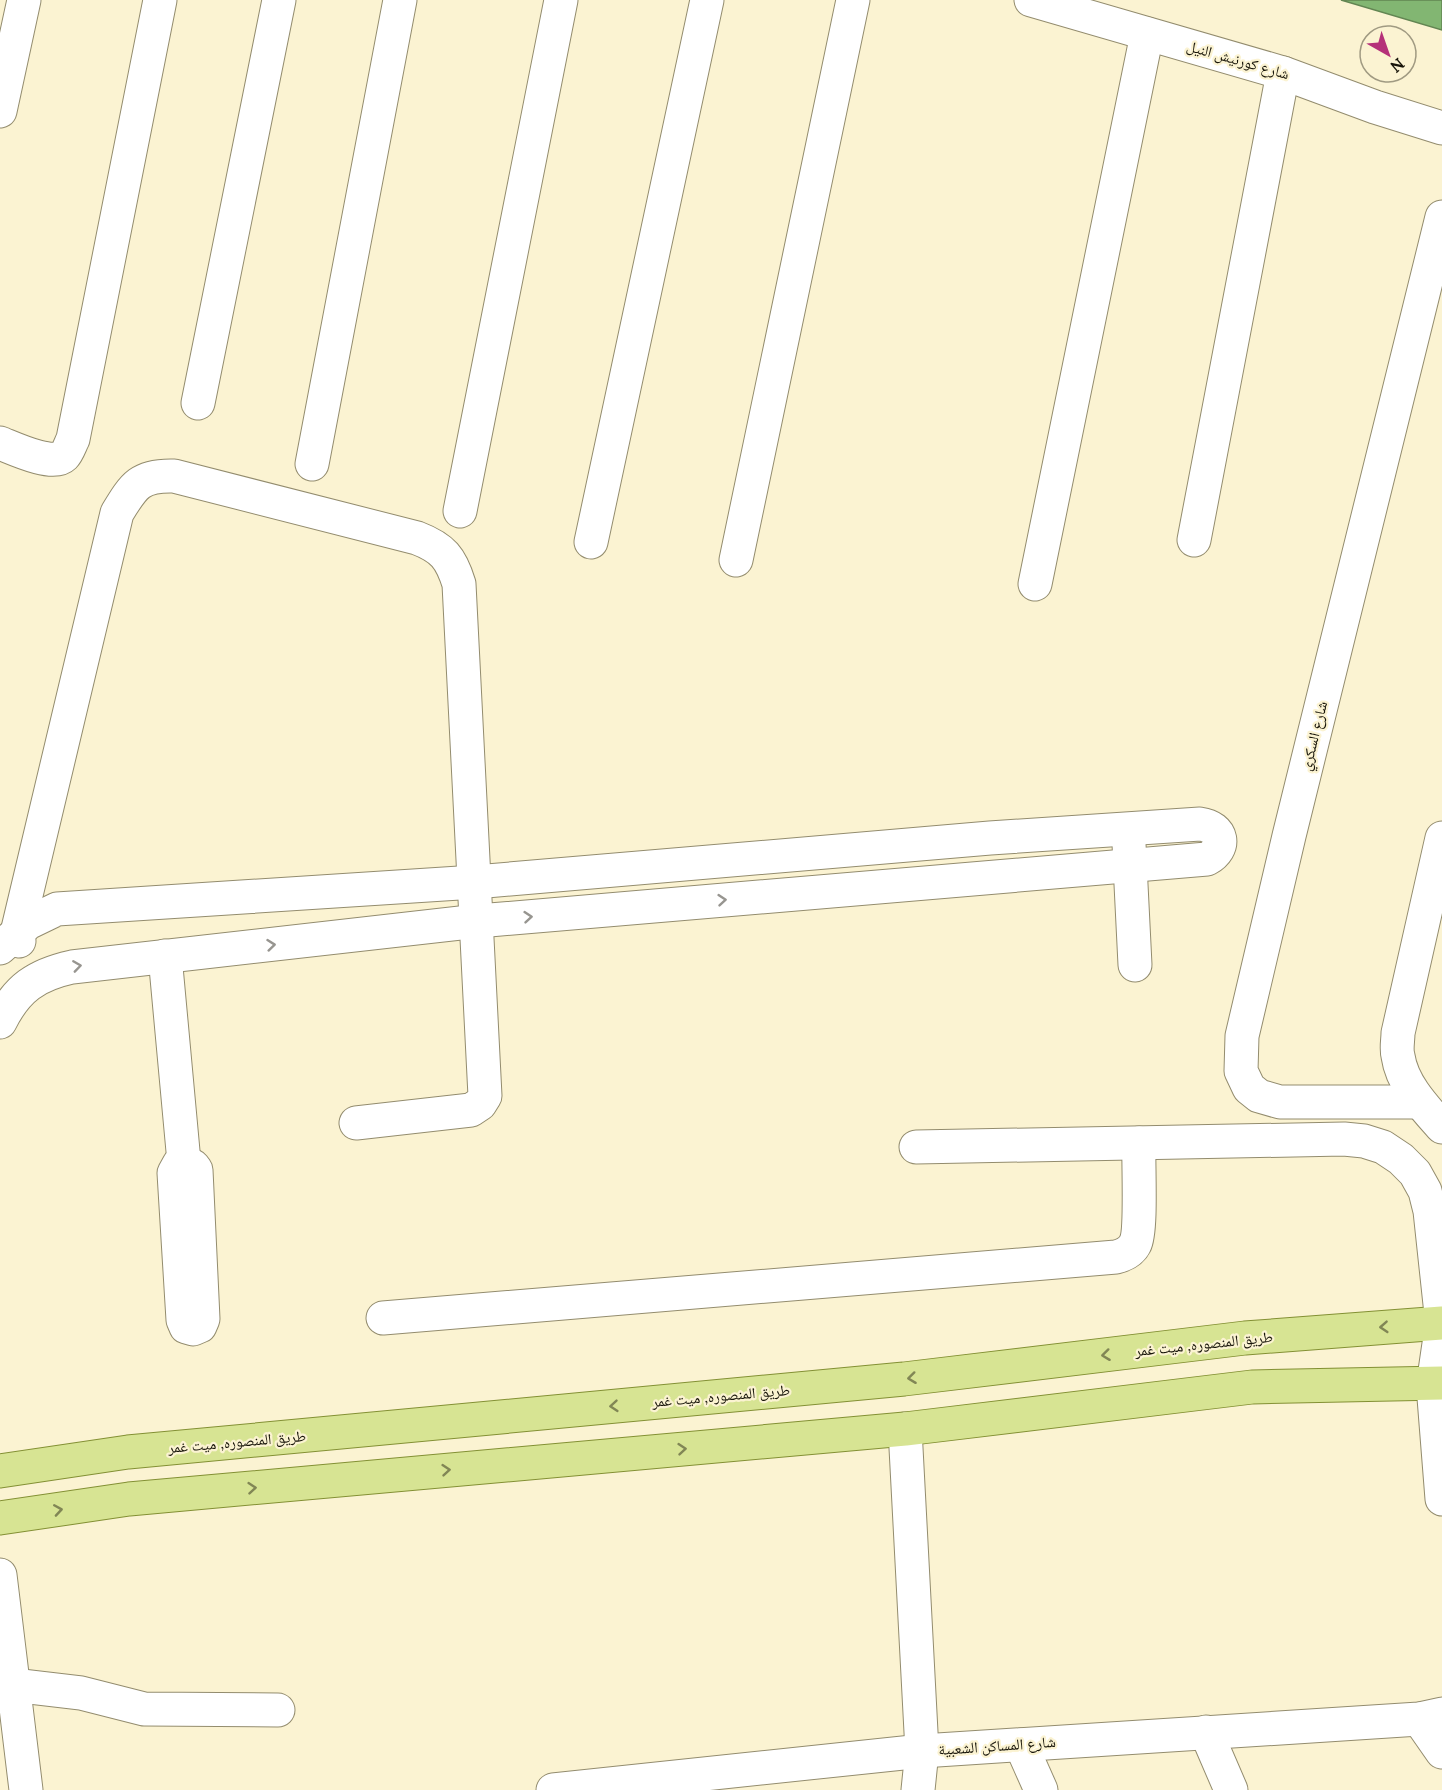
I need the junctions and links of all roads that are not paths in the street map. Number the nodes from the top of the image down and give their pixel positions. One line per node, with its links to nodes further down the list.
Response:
1 (24, 0): 11 (street)
2 (159, 0): 15 (street)
3 (279, 0): 14 (street)
4 (400, 0): 16 (street)
5 (561, 0): 17 (street)
6 (707, 0): 19 (street)
7 (853, 0): 20 (street)
8 (1031, 0): 9 (street, شارع كورنيش النيل)
9 (1147, 34): 10 (street, شارع كورنيش النيل); 21 (street)
10 (1283, 73): 12 (street, شارع كورنيش النيل); 18 (street)
11 (0, 111)
12 (1442, 129)
13 (1442, 217): 36 (street, شارع السكري)
14 (198, 403)
15 (0, 443)
16 (312, 464)
17 (460, 512)
18 (1194, 540)
19 (591, 542)
20 (736, 560)
21 (1035, 584)
22 (1128, 829): 23 (street); 26 (street); 26 (street)
23 (990, 838): 25 (street); 27 (street)
24 (1442, 838): 36 (street)
25 (770, 857): 28 (street); 29 (street)
26 (1130, 866): 27 (street); 33 (street)
27 (993, 878): 29 (street)
28 (475, 882): 30 (street); 31 (street); 31 (street)
29 (773, 896): 30 (street, one-way to 29)
30 (478, 921): 32 (street, one-way to 30); 37 (street)
31 (8, 940): 34 (street)
32 (165, 956): 34 (street, one-way to 32); 41 (street)
33 (1135, 964)
34 (29, 984): 35 (street)
35 (0, 1022)
36 (1419, 1102): 38 (street)
37 (356, 1123)
38 (1442, 1127)
39 (1139, 1143): 40 (street); 42 (street); 43 (street)
40 (915, 1148)
41 (184, 1162)
42 (383, 1318)
43 (1442, 1323): 44 (street); 46 (main road, طريق المنصوره, ميت غمر, one-way to 46)
44 (1438, 1384): 45 (main road); 47 (street)
45 (905, 1429): 48 (main road, one-way to 45); 55 (street)
46 (0, 1471)
47 (1442, 1499)
48 (0, 1518)
49 (0, 1575): 50 (street)
50 (13, 1685): 51 (street); 59 (street)
51 (278, 1710)
52 (1431, 1716): 53 (street, شارع المساكن الشعبية); 56 (street)
53 (1206, 1732): 54 (street, شارع المساكن الشعبية); 63 (street)
54 (1021, 1744): 55 (street, شارع المساكن الشعبية); 62 (street)
55 (922, 1751): 57 (street, شارع المساكن الشعبية); 61 (street)
56 (1442, 1752)
57 (762, 1779): 58 (street, شارع المساكن الشعبية)
58 (593, 1788): 60 (street, شارع المساكن الشعبية)
59 (26, 1790)
60 (553, 1790)
61 (918, 1790)
62 (1041, 1790)
63 (1231, 1790)

